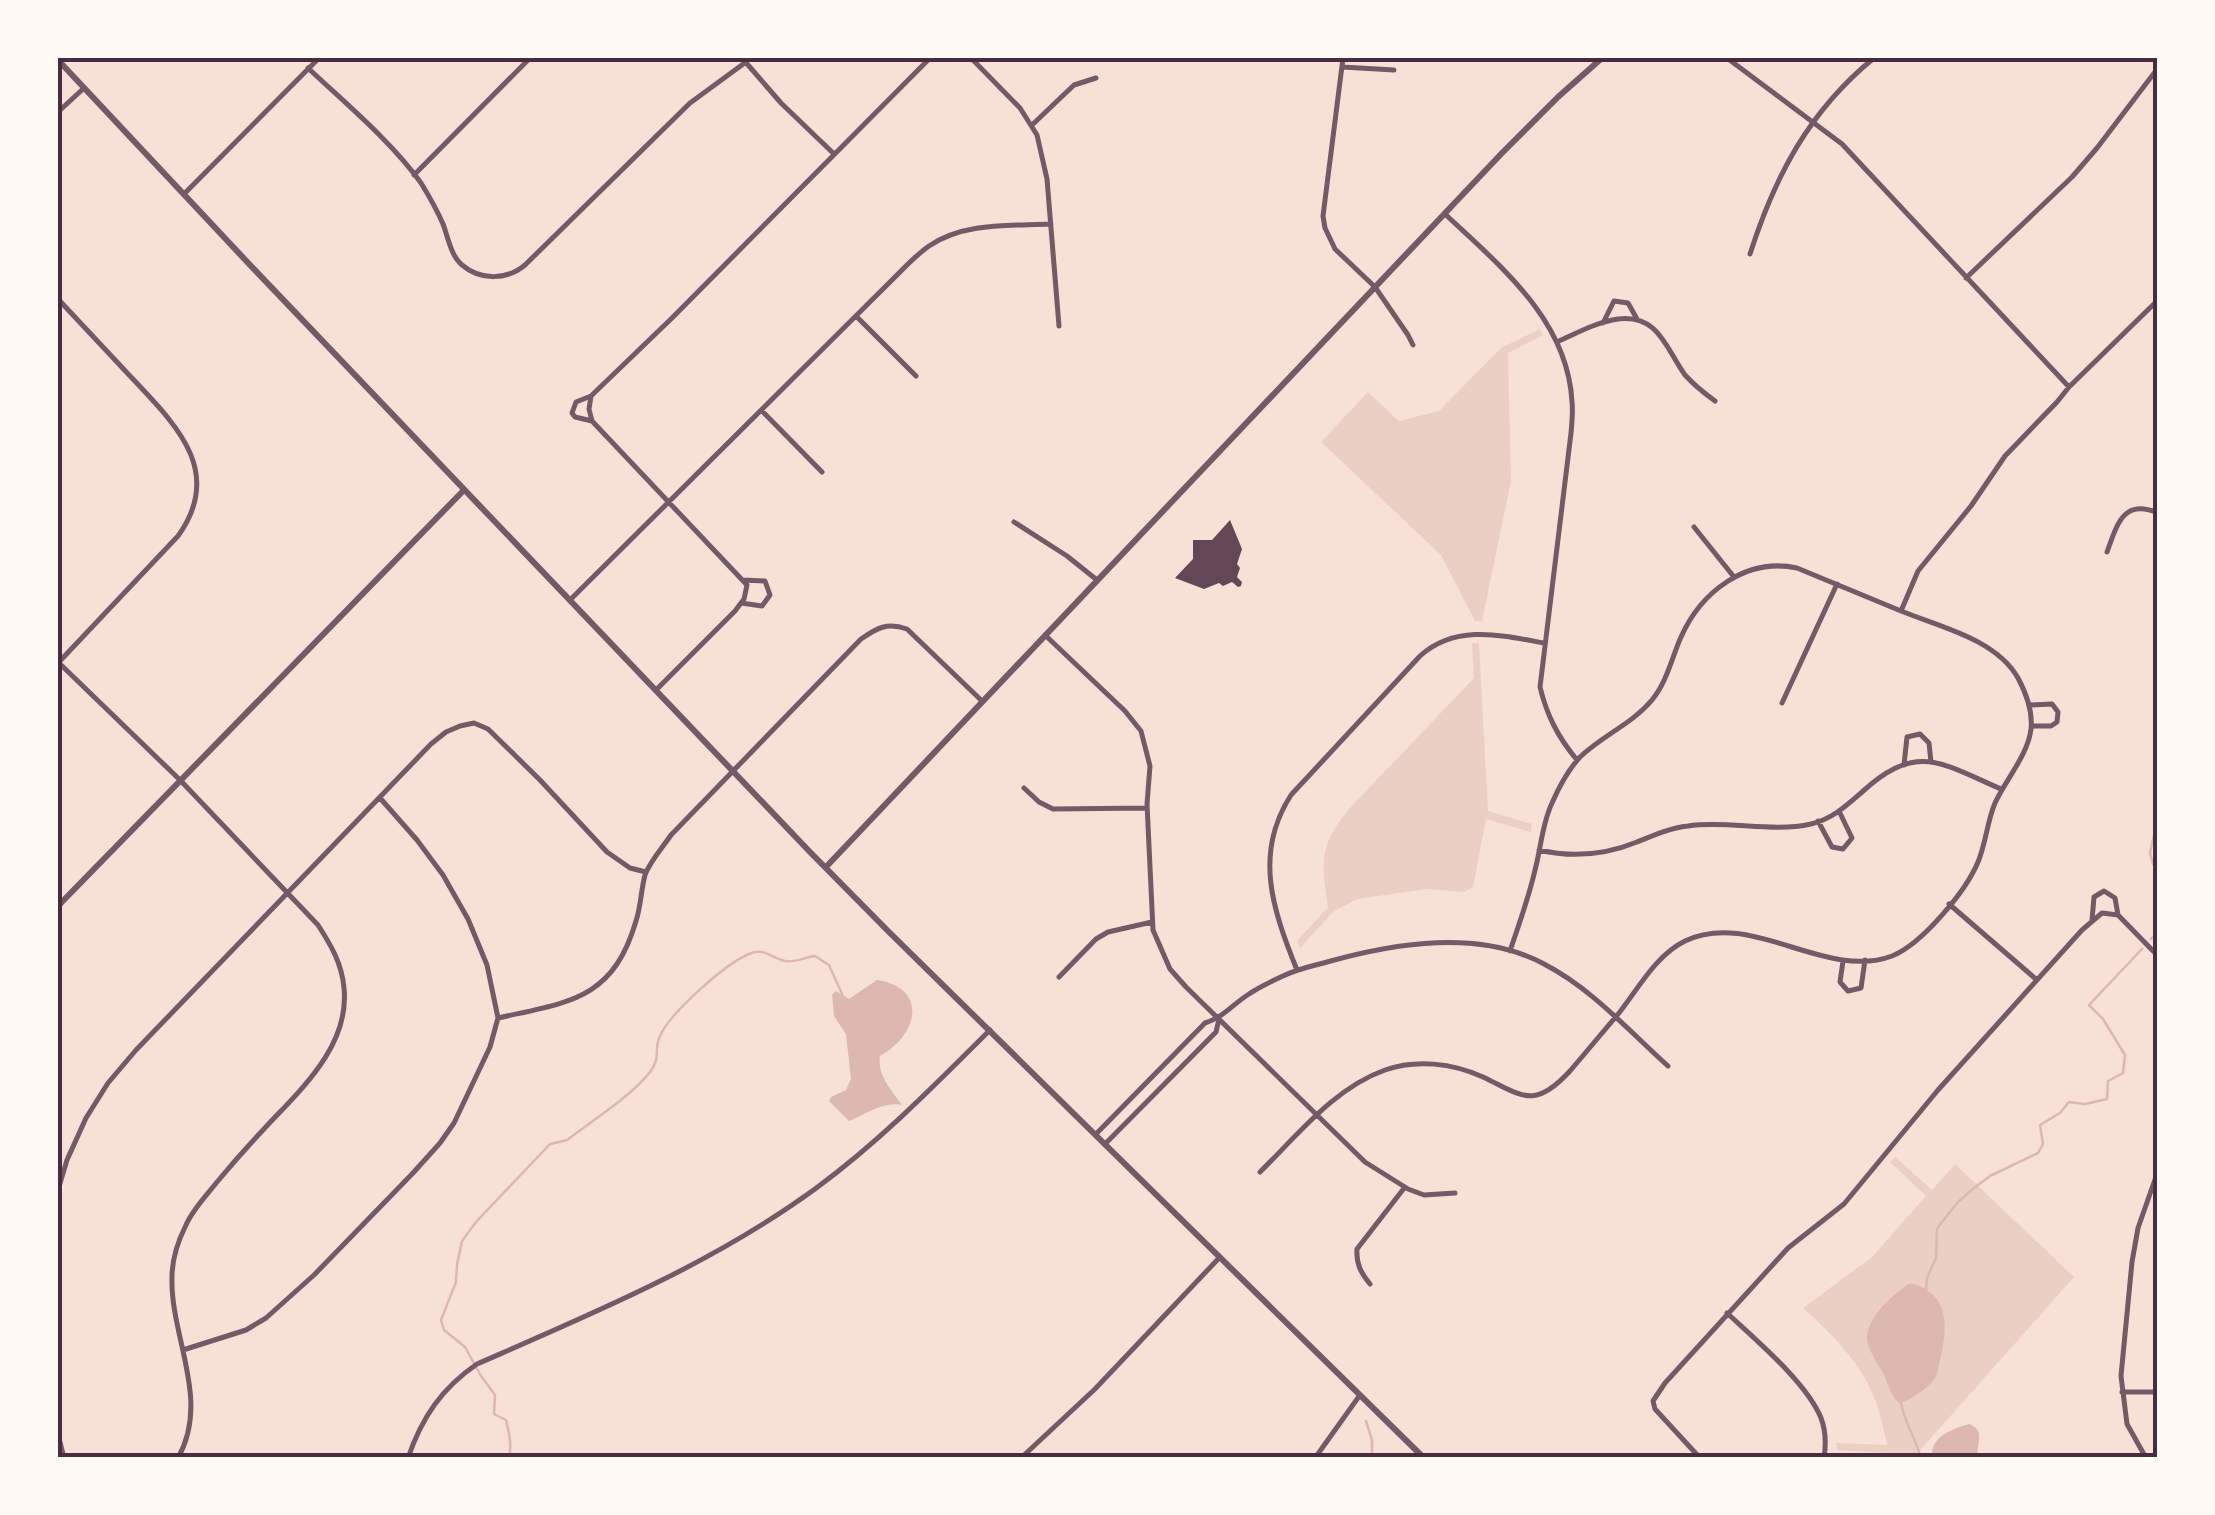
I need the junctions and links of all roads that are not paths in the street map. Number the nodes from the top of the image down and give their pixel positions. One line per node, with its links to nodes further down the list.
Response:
1 (319, 58): 12 (street)
2 (530, 58): 21 (street)
3 (930, 58): 20 (street)
4 (971, 58): 19 (street)
5 (1343, 58): 11 (street)
6 (1602, 58): 23 (street)
7 (1728, 58): 18 (street)
8 (1874, 58): 18 (street)
9 (58, 60): 16 (street)
10 (744, 60): 20 (street); 21 (street)
11 (1341, 67): 14 (street); 27 (street)
12 (308, 68): 21 (street); 22 (street)
13 (2158, 68): 26 (street)
14 (1394, 70)
15 (1096, 78): 19 (street)
16 (84, 88): 17 (street); 22 (street)
17 (58, 112)
18 (1813, 122): 25 (street); 26 (street)
19 (1032, 124): 24 (street)
20 (833, 154): 38 (street)
21 (414, 174)
22 (184, 194): 43 (street)
23 (1445, 214): 27 (street); 34 (street)
24 (1051, 224): 30 (street); 33 (street)
25 (1750, 254)
26 (1966, 278): 37 (street)
27 (1375, 287): 35 (street); 51 (street)
28 (58, 298): 58 (street)
29 (2158, 300): 37 (street)
30 (856, 316): 36 (street); 40 (street)
31 (1638, 322): 32 (street); 32 (street); 39 (street)
32 (1603, 323): 34 (street)
33 (1059, 326)
34 (1558, 342): 57 (street)
35 (1413, 345)
36 (916, 376)
37 (2068, 387): 55 (street)
38 (592, 396): 41 (street); 41 (street)
39 (1715, 401)
40 (762, 411): 42 (street); 44 (street)
41 (592, 421): 44 (street)
42 (822, 472)
43 (464, 490): 53 (street); 68 (street)
44 (670, 501): 50 (street); 53 (street)
45 (2158, 514): 48 (street)
46 (1014, 522): 51 (street)
47 (1694, 527): 49 (street)
48 (2108, 552)
49 (1734, 577): 52 (street); 64 (street)
50 (743, 580): 54 (street); 54 (street)
51 (1097, 580): 56 (street)
52 (1837, 584): 55 (street); 61 (street)
53 (570, 600): 59 (street)
54 (742, 603): 59 (street)
55 (1902, 611): 62 (street)
56 (1045, 635): 60 (street); 72 (street)
57 (1544, 642): 64 (street); 88 (street)
58 (58, 663): 68 (street)
59 (656, 690): 67 (street)
60 (982, 701): 67 (street); 76 (street)
61 (1782, 703)
62 (2030, 705): 63 (street); 63 (street)
63 (2032, 726): 70 (street)
64 (1578, 760): 75 (street)
65 (1931, 762): 66 (street); 66 (street); 70 (street)
66 (1904, 764): 73 (street)
67 (733, 772): 76 (street); 77 (street)
68 (180, 780): 78 (street); 80 (street)
69 (1024, 788): 72 (street)
70 (2002, 789): 79 (street)
71 (380, 798): 77 (street); 78 (street); 91 (street)
72 (1147, 808): 83 (street)
73 (1840, 811): 74 (street); 74 (street)
74 (1818, 821): 75 (street)
75 (1539, 850): 84 (street)
76 (826, 867): 94 (street)
77 (646, 872): 91 (street)
78 (287, 892): 102 (street); 107 (street)
79 (1950, 904): 87 (street); 90 (street)
80 (58, 906)
81 (2118, 915): 82 (street); 82 (street); 85 (street)
82 (2092, 920): 90 (street)
83 (1152, 922): 89 (street); 93 (street)
84 (1510, 951): 88 (street); 92 (street)
85 (2158, 956)
86 (1843, 960): 87 (street); 87 (street); 92 (street)
87 (1865, 960)
88 (1297, 970): 93 (street)
89 (1059, 976)
90 (2037, 980): 106 (street)
91 (498, 1018): 107 (street)
92 (1614, 1018): 95 (street); 96 (street)
93 (1218, 1019): 96 (street); 97 (street); 98 (street)
94 (990, 1030): 97 (street); 114 (street)
95 (1668, 1066)
96 (1316, 1115): 99 (street); 101 (street)
97 (1096, 1134): 98 (street)
98 (1106, 1143): 104 (street)
99 (1260, 1172)
100 (2158, 1172): 108 (street)
101 (1405, 1188): 103 (street); 105 (street)
102 (58, 1190)
103 (1455, 1194)
104 (1220, 1257): 110 (street); 115 (street)
105 (1370, 1284)
106 (1727, 1313): 118 (street); 119 (street)
107 (183, 1350): 113 (street)
108 (2122, 1392): 109 (street); 120 (street)
109 (2158, 1392)
110 (1360, 1394): 116 (street); 117 (street)
111 (58, 1434): 112 (street)
112 (64, 1458)
113 (178, 1458)
114 (408, 1458)
115 (1021, 1458)
116 (1315, 1458)
117 (1424, 1458)
118 (1700, 1458)
119 (1824, 1458)
120 (2146, 1458)

